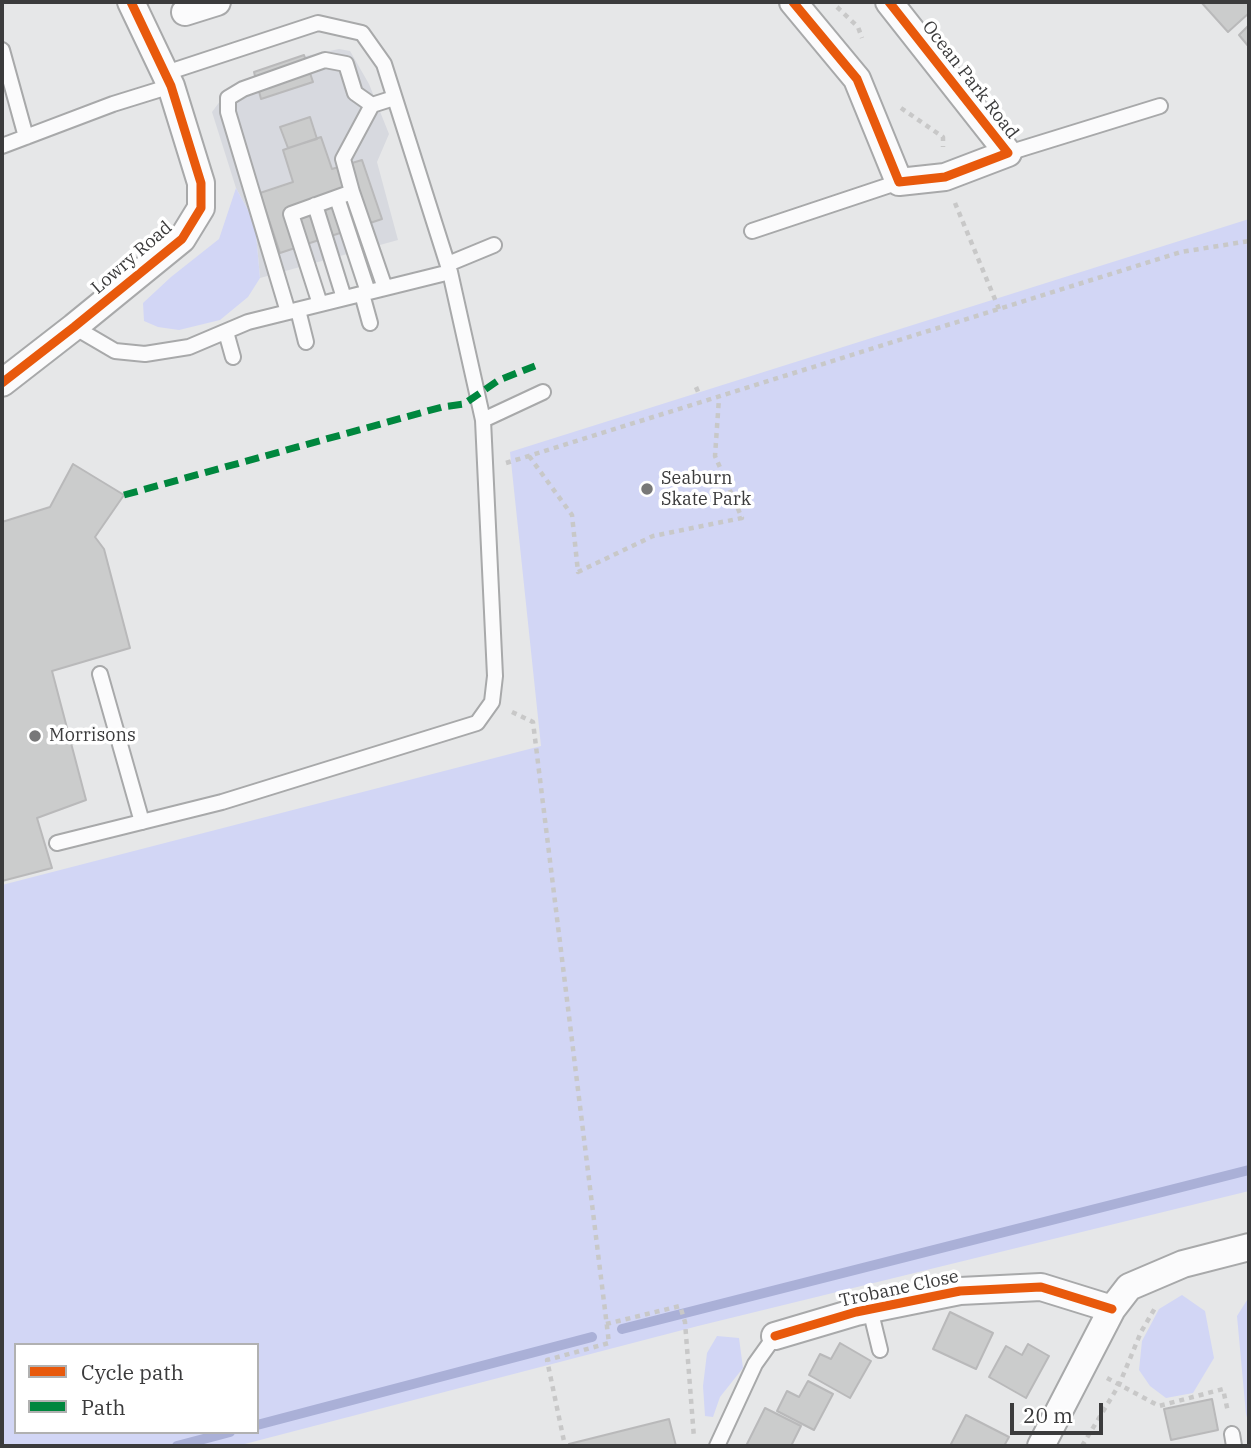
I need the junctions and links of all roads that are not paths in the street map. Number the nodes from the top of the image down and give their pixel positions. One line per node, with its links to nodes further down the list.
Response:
1 (131, 2): 7 (street, Lowry Road)
2 (216, 2): 5 (street)
3 (793, 2): 14 (street)
4 (889, 2): 13 (street, Ocean Park Road)
5 (185, 12)
6 (2, 50): 11 (lane)
7 (168, 80): 8 (lane); 11 (lane); 27 (street, Lowry Road)
8 (394, 98): 9 (lane); 20 (lane)
9 (372, 105): 15 (lane); 25 (lane)
10 (1160, 106): 13 (lane)
11 (26, 137): 12 (lane)
12 (2, 146)
13 (1008, 153): 14 (street, Ocean Park Road)
14 (899, 182): 18 (lane)
15 (352, 192): 16 (lane); 21 (lane)
16 (337, 198): 17 (lane); 22 (lane)
17 (315, 205): 23 (lane); 24 (lane)
18 (752, 231)
19 (494, 245): 20 (lane)
20 (449, 268): 21 (lane); 33 (lane)
21 (384, 288): 22 (lane)
22 (365, 293): 23 (lane); 26 (lane)
23 (344, 298): 24 (lane)
24 (320, 304): 25 (lane)
25 (293, 311): 28 (lane); 29 (lane)
26 (370, 323)
27 (74, 327): 28 (lane); 31 (street, Lowry Road)
28 (226, 332): 30 (lane)
29 (306, 342)
30 (233, 357)
31 (2, 383)
32 (543, 392): 33 (lane)
33 (483, 420): 35 (lane)
34 (100, 674): 35 (lane)
35 (142, 822): 36 (lane)
36 (57, 844)
37 (1249, 1247): 39 (street)
38 (870, 1309): 39 (street, Trobane Close); 40 (street, Trobane Close); 41 (lane)
39 (1112, 1309): 43 (street)
40 (775, 1336): 42 (lane)
41 (880, 1350)
42 (717, 1446)
43 (1041, 1446)

